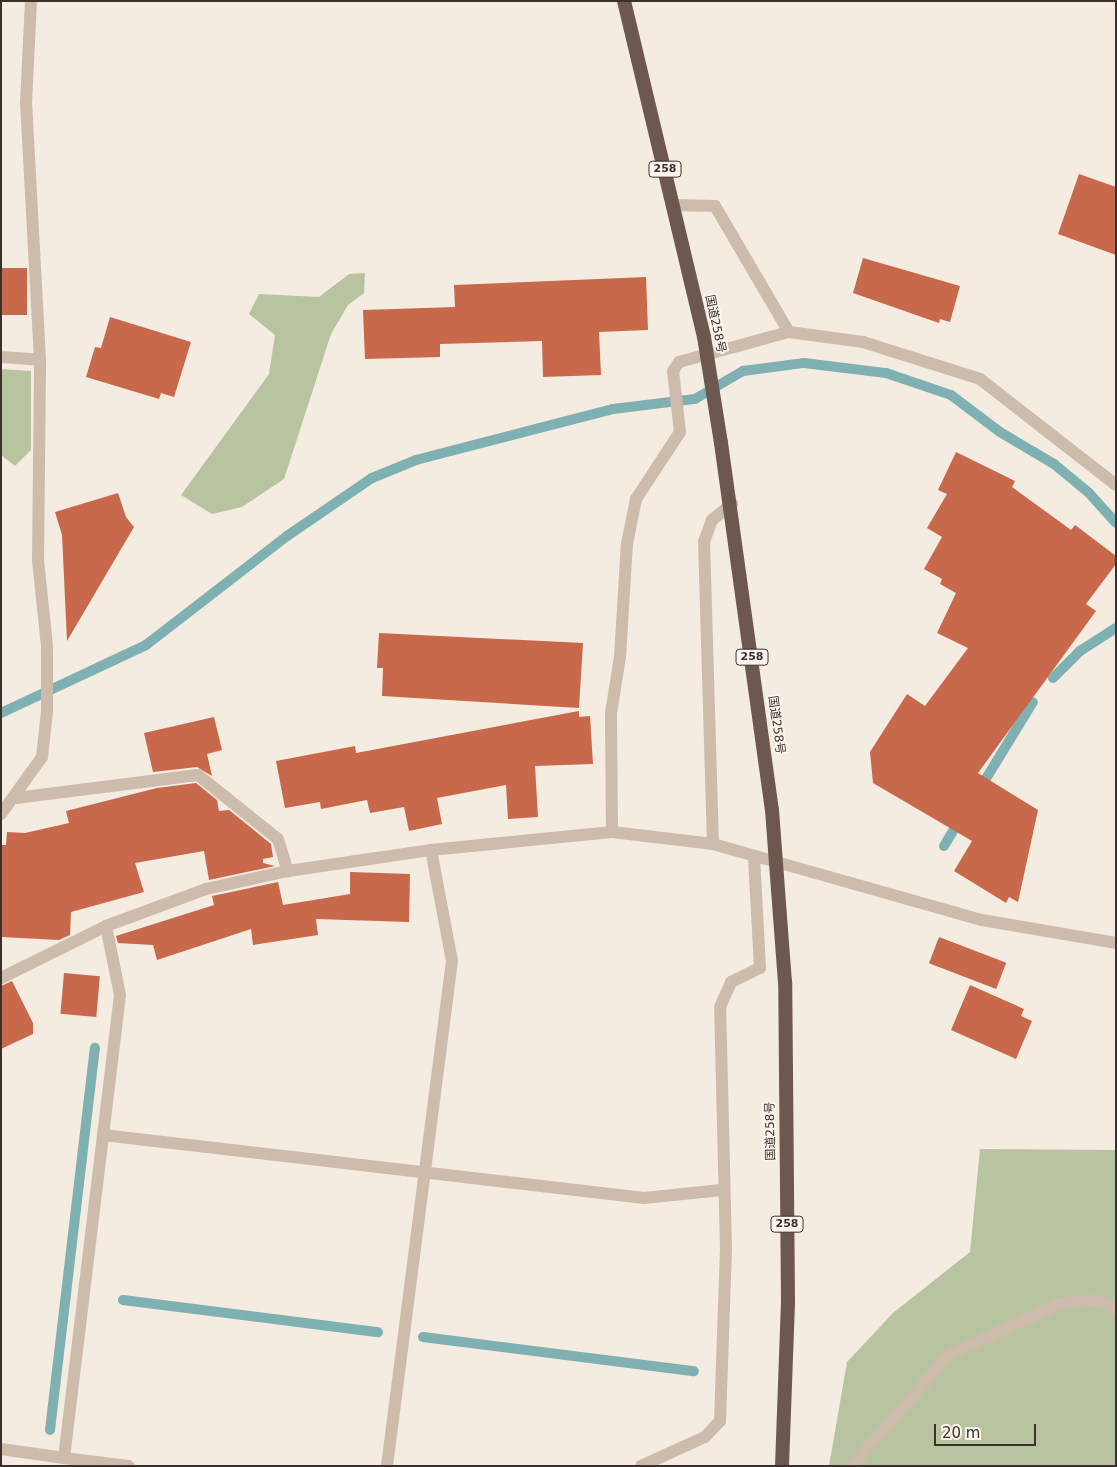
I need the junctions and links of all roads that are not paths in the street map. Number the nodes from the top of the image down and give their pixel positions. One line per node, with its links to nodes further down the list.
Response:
1 (31, 1): 6 (street)
2 (624, 1): 3 (highway, 国道258号 / 258)
3 (674, 205): 4 (street); 8 (highway, 国道258号 / 258, bridge)
4 (789, 332): 7 (street); 11 (street)
5 (1, 357): 6 (street)
6 (40, 360): 9 (street)
7 (1116, 485)
8 (732, 504): 12 (street); 28 (highway, 国道258号 / 258, bridge)
9 (16, 798): 10 (street); 15 (street)
10 (1, 814)
11 (612, 832): 12 (street); 13 (street)
12 (713, 844): 14 (street)
13 (431, 850): 15 (street); 20 (street)
14 (754, 856): 17 (street); 21 (street)
15 (288, 871): 16 (street)
16 (106, 926): 18 (street); 19 (street)
17 (1116, 943)
18 (1, 978)
19 (103, 1135): 20 (street); 24 (street)
20 (424, 1172): 21 (street); 26 (street)
21 (722, 1190): 27 (street)
22 (1116, 1308): 29 (street)
23 (1, 1449): 24 (street)
24 (64, 1458): 25 (street)
25 (129, 1466)
26 (386, 1466)
27 (641, 1466)
28 (782, 1466)
29 (852, 1466)

